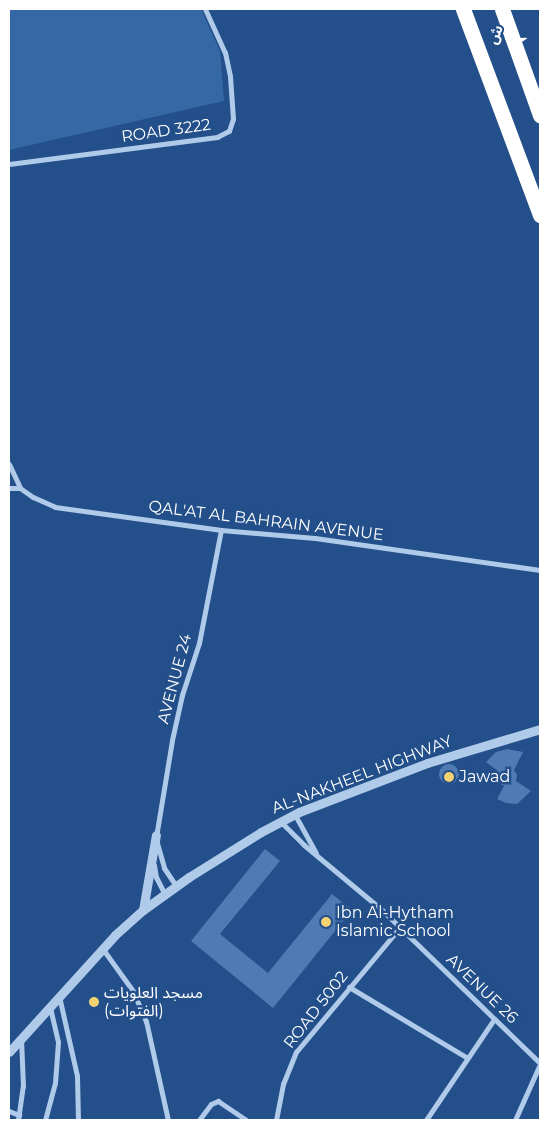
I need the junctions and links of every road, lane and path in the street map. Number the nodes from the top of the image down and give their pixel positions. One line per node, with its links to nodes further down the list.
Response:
1 (205, 9): 5 (street, ROAD 3222)
2 (463, 9): 6 (highway)
3 (502, 9): 4 (highway)
4 (540, 115)
5 (9, 164)
6 (540, 215)
7 (9, 464): 9 (street)
8 (9, 488): 9 (street)
9 (20, 488): 10 (street, QAL'AT AL BAHRAIN AVENUE)
10 (222, 530): 11 (street, QAL'AT AL BAHRAIN AVENUE); 15 (street, AVENUE 24)
11 (540, 570)
12 (540, 729): 13 (street, AL-NAKHEEL HIGHWAY)
13 (295, 815): 14 (street, AL-NAKHEEL HIGHWAY); 16 (street, AVENUE 26)
14 (281, 822): 16 (street, AVENUE 26); 17 (street, AL-NAKHEEL HIGHWAY)
15 (156, 835): 17 (street, AVENUE 24); 18 (street, AVENUE 24); 19 (street)
16 (316, 853): 20 (street, AVENUE 26)
17 (176, 886): 18 (street, AL-NAKHEEL HIGHWAY)
18 (165, 895): 19 (street, AL-NAKHEEL HIGHWAY)
19 (143, 910): 21 (street, AL-NAKHEEL HIGHWAY)
20 (400, 927): 22 (street, ROAD 5002); 25 (street, AVENUE 26)
21 (102, 948): 23 (street, AL-NAKHEEL HIGHWAY); 34 (street)
22 (349, 987): 28 (street); 37 (street, ROAD 5002)
23 (59, 996): 24 (street, AL-NAKHEEL HIGHWAY); 33 (street)
24 (50, 1006): 26 (street, AL-NAKHEEL HIGHWAY); 32 (street)
25 (494, 1019): 28 (street); 29 (street, AVENUE 26)
26 (21, 1038): 27 (street, AL-NAKHEEL HIGHWAY); 31 (street)
27 (9, 1052)
28 (466, 1057): 38 (street)
29 (540, 1064): 39 (street)
30 (9, 1111): 31 (street)
31 (18, 1118)
32 (45, 1120)
33 (78, 1120)
34 (168, 1120)
35 (199, 1120): 36 (street)
36 (246, 1120)
37 (276, 1120)
38 (426, 1120)
39 (515, 1120)

